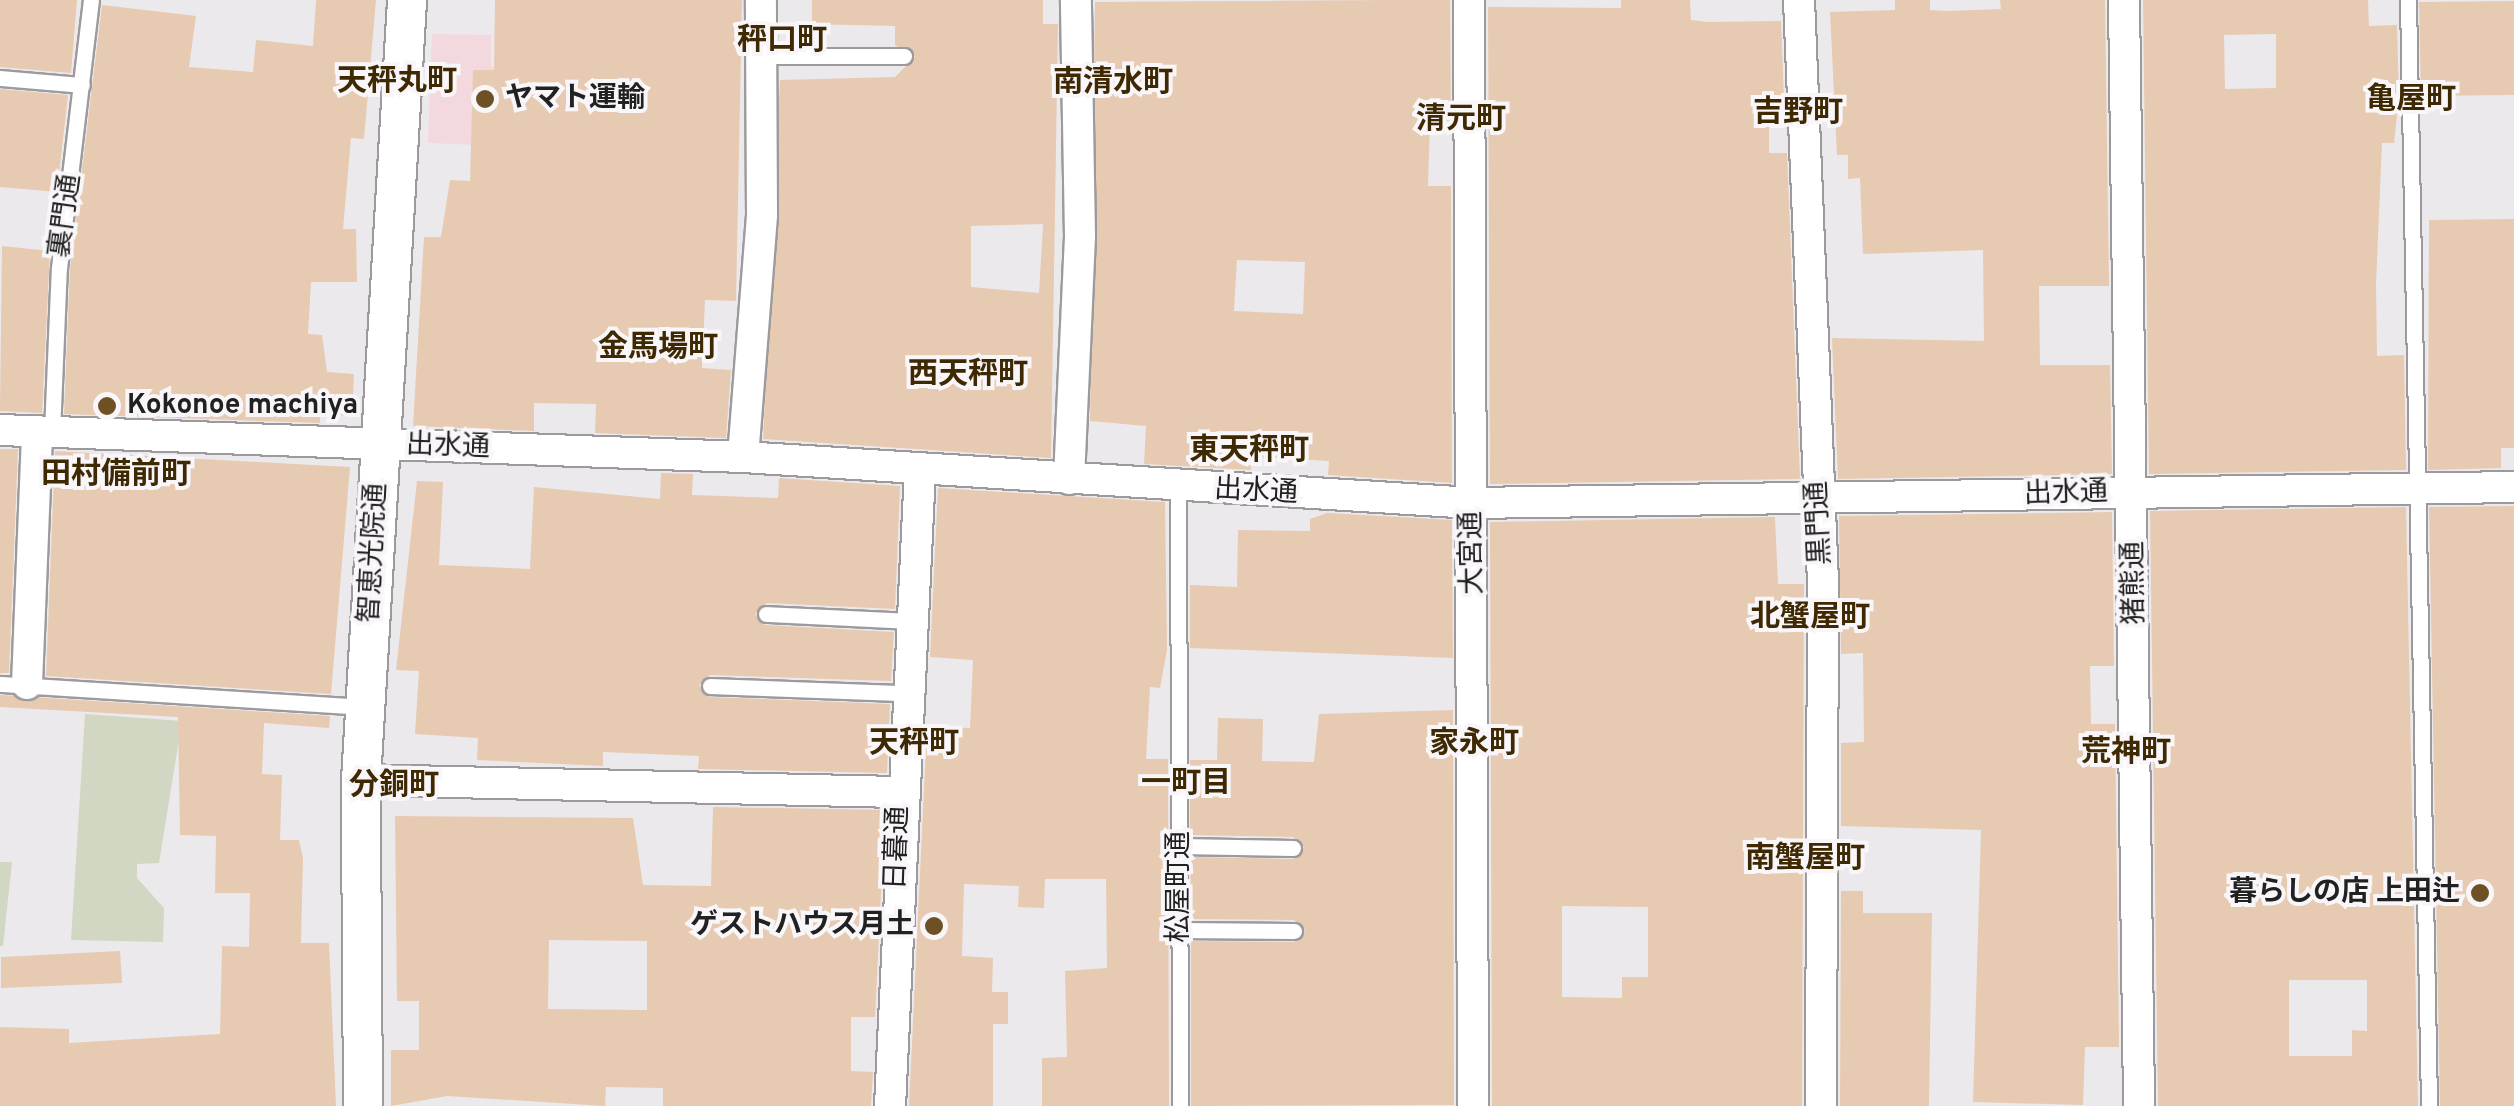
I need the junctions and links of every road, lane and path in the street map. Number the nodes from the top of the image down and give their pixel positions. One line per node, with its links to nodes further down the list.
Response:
1 (91, 0): 12 (lane, 裏門通)
2 (407, 0): 15 (street, 智恵光院通)
3 (760, 0): 9 (street)
4 (1076, 0): 18 (street)
5 (1469, 0): 24 (street, 大宮通)
6 (1799, 0): 23 (street, 黒門通)
7 (2124, 0): 22 (street, 猪熊通)
8 (2408, 0): 20 (lane)
9 (761, 56): 10 (lane); 16 (street)
10 (904, 56)
11 (0, 78): 12 (lane)
12 (82, 85): 14 (lane, 裏門通)
13 (0, 430): 14 (street, 出水通)
14 (44, 432): 15 (street, 出水通); 27 (street, 裏門通)
15 (380, 444): 16 (street, 出水通); 30 (street, 智恵光院通)
16 (743, 457): 17 (street, 出水通)
17 (920, 470): 18 (street, 出水通); 26 (street, 日暮通)
18 (1068, 479): 21 (street, 出水通)
19 (2514, 487): 20 (street, 出水通)
20 (2416, 488): 22 (street, 出水通); 43 (lane)
21 (1178, 489): 24 (street, 出水通); 33 (lane, 松屋町通)
22 (2134, 492): 23 (street, 出水通); 42 (street, 猪熊通)
23 (1819, 501): 24 (street, 出水通); 41 (street, 黒門通)
24 (1473, 502): 40 (street, 大宮通)
25 (766, 614): 26 (lane)
26 (909, 621): 29 (street, 日暮通)
27 (14, 684): 30 (lane)
28 (710, 686): 29 (lane)
29 (905, 693): 32 (street, 日暮通)
30 (366, 706): 31 (street, 智恵光院通)
31 (361, 780): 32 (street); 37 (street, 智恵光院通)
32 (900, 792): 38 (street, 日暮通)
33 (1179, 846): 34 (lane); 35 (lane, 松屋町通)
34 (1294, 848)
35 (1180, 930): 36 (lane); 39 (lane, 松屋町通)
36 (1294, 931)
37 (363, 1106)
38 (890, 1106)
39 (1180, 1106)
40 (1473, 1106)
41 (1821, 1106)
42 (2139, 1106)
43 (2429, 1106)

